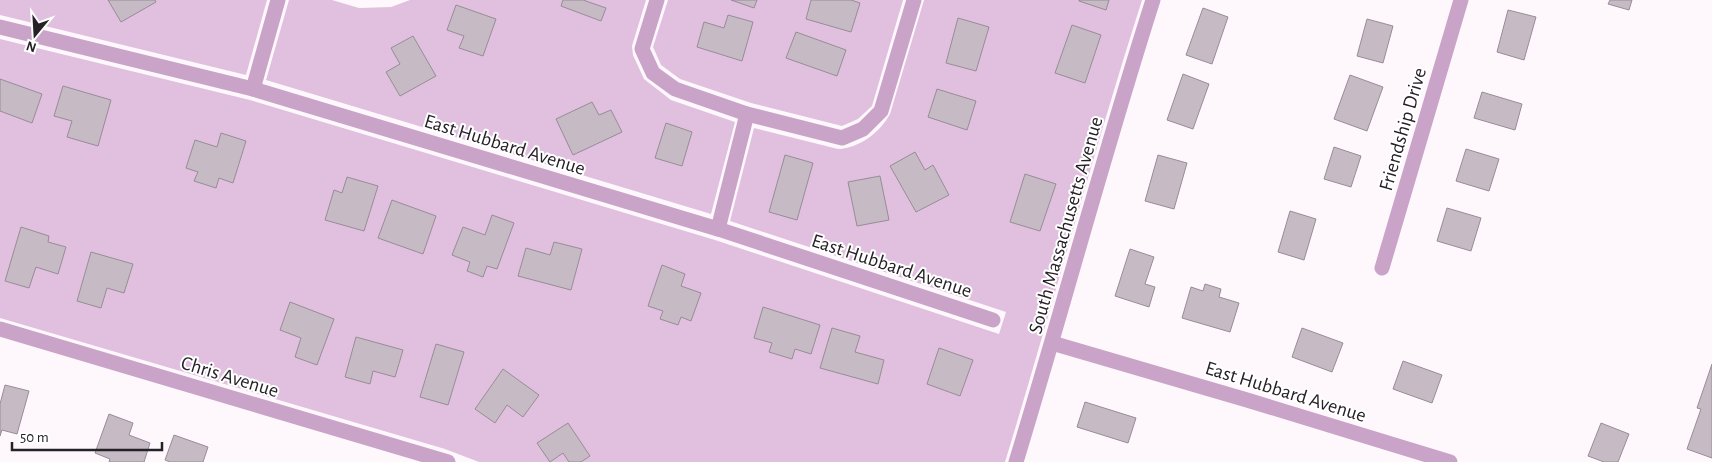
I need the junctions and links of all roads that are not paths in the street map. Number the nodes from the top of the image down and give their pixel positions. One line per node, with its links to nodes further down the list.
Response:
1 (278, 0): 7 (street)
2 (657, 0): 8 (street)
3 (914, 0): 8 (street)
4 (1153, 0): 13 (street, South Massachusetts Avenue)
5 (1461, 0): 10 (street, Friendship Drive)
6 (0, 27): 7 (street, East Hubbard Avenue)
7 (253, 89): 9 (street, East Hubbard Avenue)
8 (747, 114): 9 (street)
9 (718, 229): 11 (street, East Hubbard Avenue)
10 (1382, 268)
11 (993, 320)
12 (0, 329): 14 (street, Chris Avenue)
13 (1052, 343): 15 (street, South Massachusetts Avenue); 16 (street, East Hubbard Avenue)
14 (448, 462)
15 (1016, 462)
16 (1450, 462)

